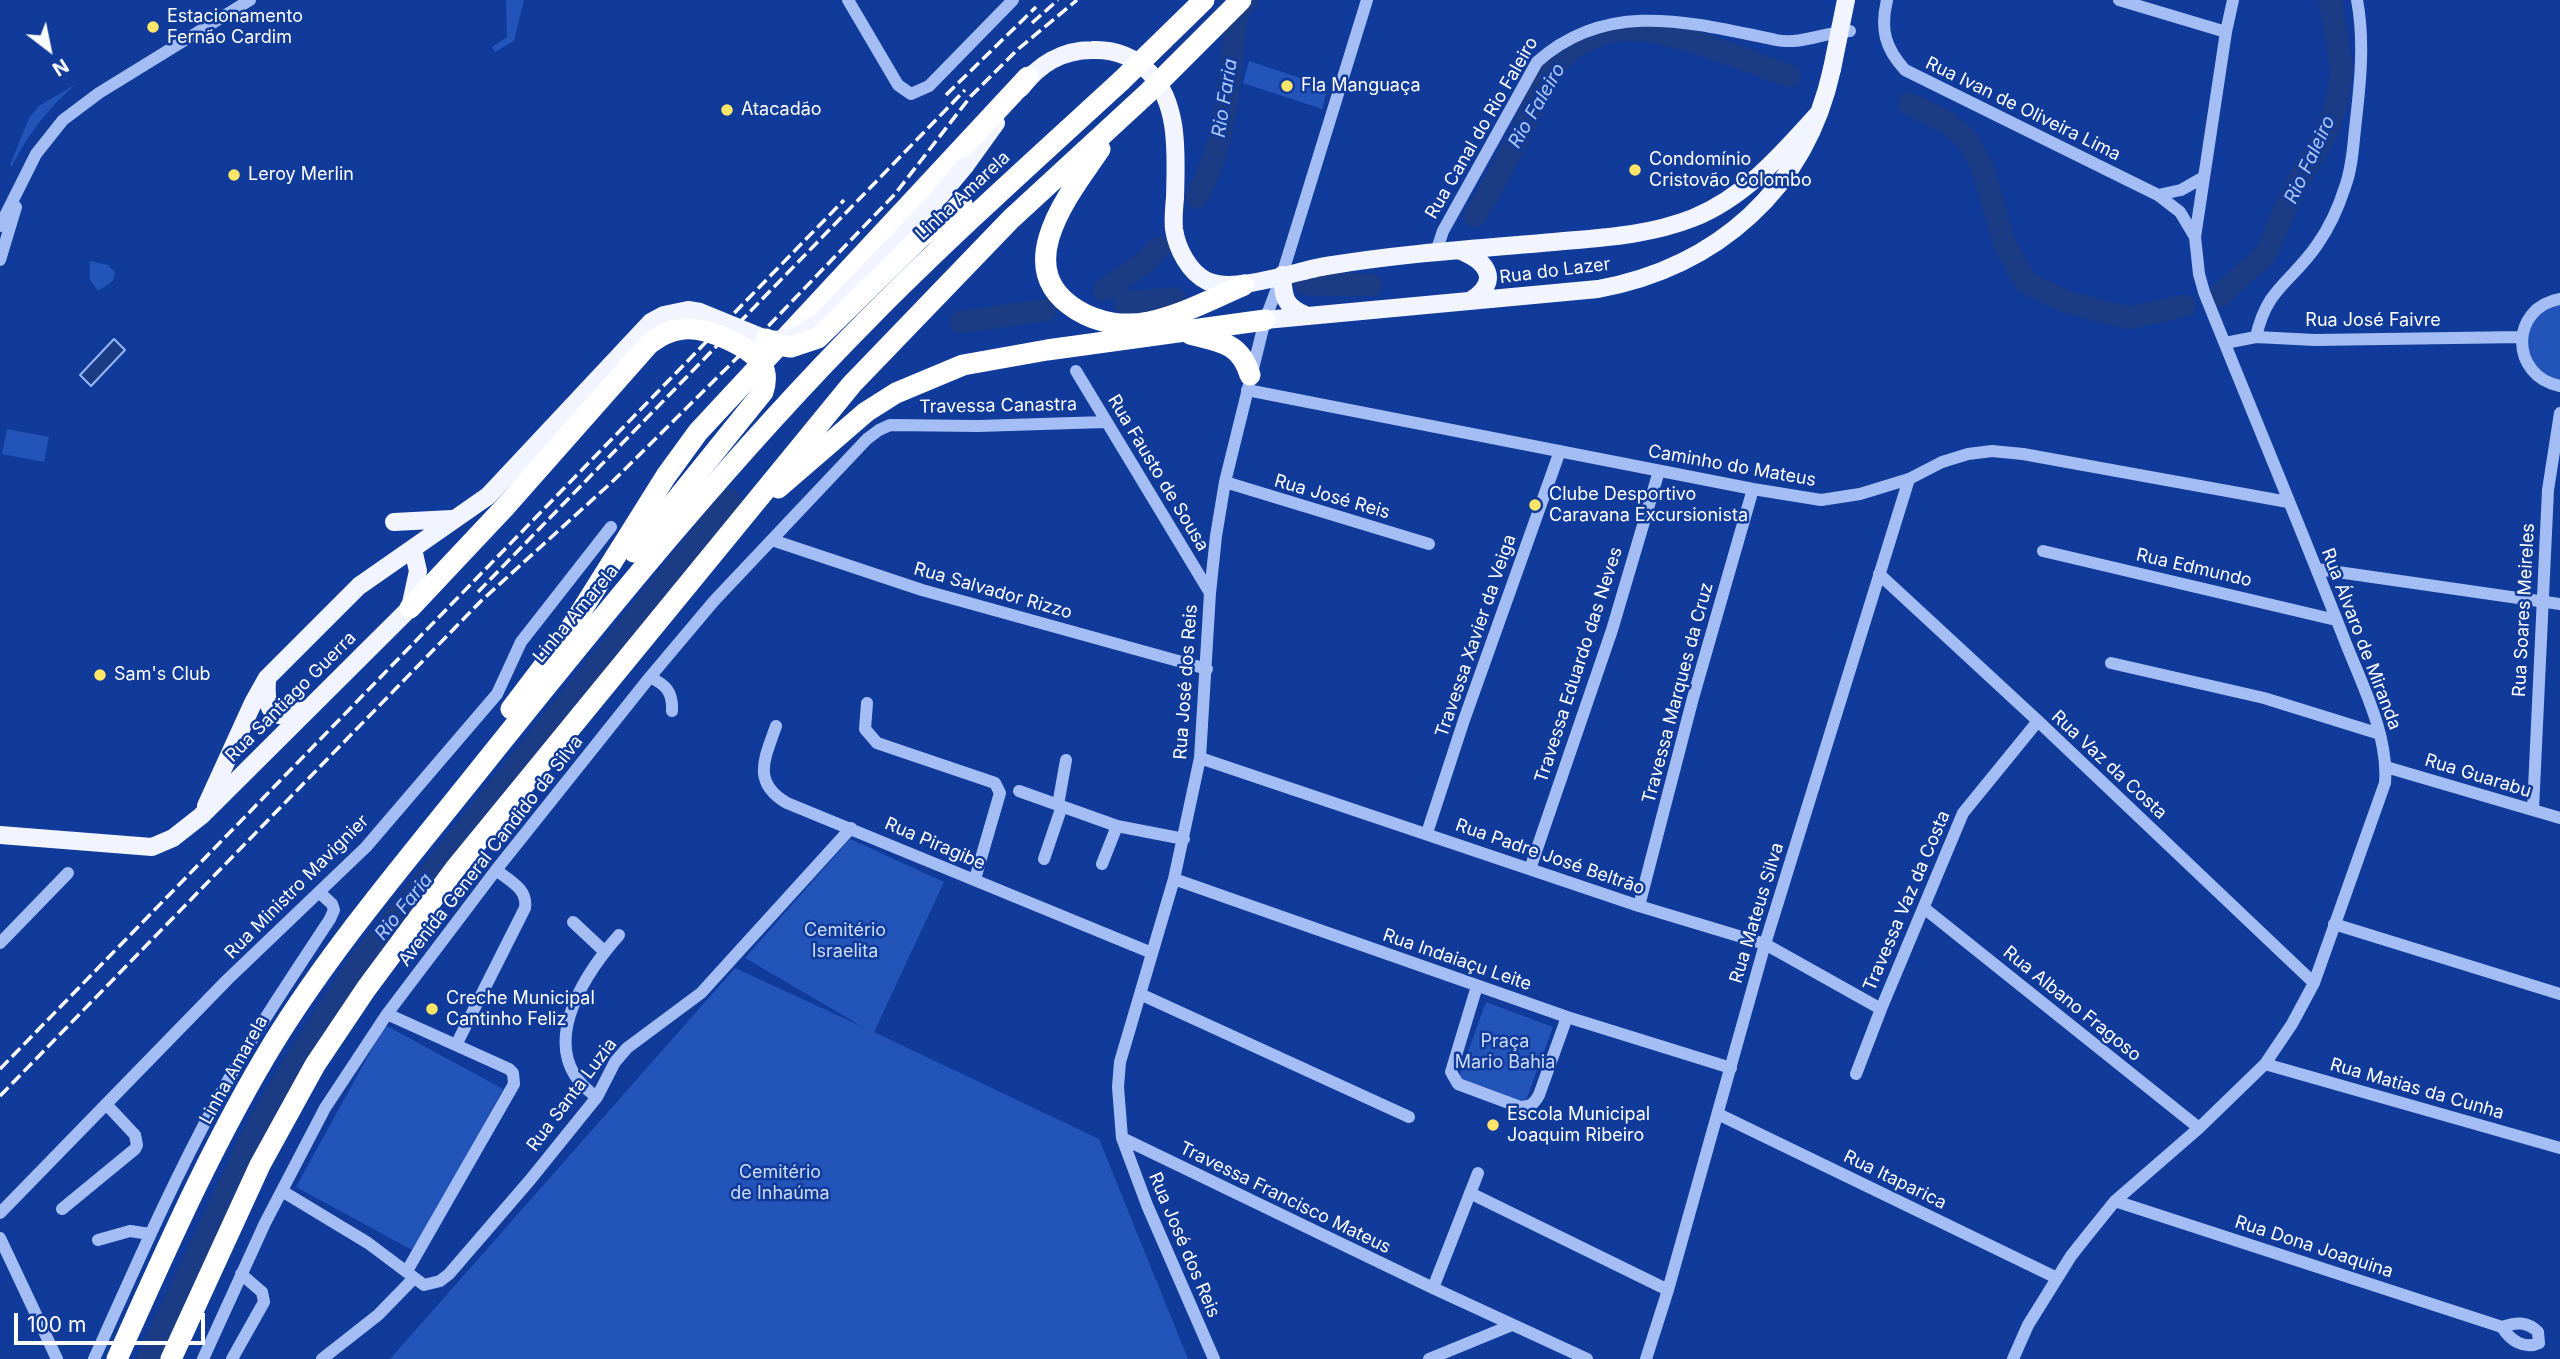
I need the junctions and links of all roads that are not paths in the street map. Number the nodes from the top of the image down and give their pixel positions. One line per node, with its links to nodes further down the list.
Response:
1 (250, 0): 20 (street)
2 (848, 0): 3 (street)
3 (1013, 0)
4 (1204, 0): 19 (highway, Linha Amarela, bridge)
5 (1241, 0): 18 (highway, bridge)
6 (1367, 0): 28 (street, Rua José dos Reis)
7 (1846, 0): 17 (main road, Rua do Lazer, bridge)
8 (1886, 0): 22 (street, Rua Ivan de Oliveira Lima)
9 (2119, 0): 15 (street)
10 (2233, 0): 15 (street, Rua Álvaro de Miranda)
11 (2357, 0): 35 (street)
12 (1678, 10): 14 (street)
13 (1567, 26): 26 (street, Rua Canal do Rio Faleiro)
14 (1850, 31)
15 (2227, 32): 21 (street, Rua Álvaro de Miranda)
16 (1028, 77): 29 (main road); 37 (main road, bridge); 68 (highway)
17 (1818, 114): 25 (main road, Rua do Lazer); 31 (main road, Rua do Lazer)
18 (1115, 125): 29 (highway); 56 (highway)
19 (1065, 132): 37 (highway, bridge); 92 (highway, Linha Amarela)
20 (26, 170): 23 (street); 27 (street)
21 (2204, 177): 22 (street); 24 (street, Rua Álvaro de Miranda)
22 (2158, 195): 24 (street, Rua Ivan de Oliveira Lima)
23 (0, 226)
24 (2195, 237): 38 (street, Rua Álvaro de Miranda)
25 (1459, 250): 26 (main road, Rua do Lazer); 31 (main road)
26 (1436, 252): 28 (main road, Rua do Lazer)
27 (0, 260)
28 (1282, 275): 29 (main road, Rua do Lazer); 32 (main road); 33 (street, Rua José dos Reis)
29 (1244, 285)
30 (2560, 299): 36 (street)
31 (1470, 301): 32 (main road, Rua do Lazer)
32 (1305, 315): 33 (main road, Rua do Lazer)
33 (1265, 320): 34 (highway); 40 (street, Rua José dos Reis)
34 (1182, 331): 40 (highway); 56 (highway)
35 (2256, 337): 36 (street, Rua José Faivre); 38 (street, Rua José Faivre)
36 (2522, 337): 41 (street)
37 (766, 340): 51 (main road, Rua Santiago Guerra, bridge)
38 (2225, 343): 52 (street, Rua Álvaro de Miranda)
39 (1076, 371): 43 (street, Rua Fausto de Sousa)
40 (1249, 383): 45 (street, Caminho do Mateus); 48 (street, Rua José dos Reis)
41 (2560, 386)
42 (2560, 412): 50 (street, Rua Soares Meireles)
43 (1105, 422): 44 (street, Travessa Canastra); 63 (street, Rua Fausto de Sousa)
44 (890, 425): 57 (street, Avenida General Candido da Silva)
45 (1560, 451): 46 (street, Caminho do Mateus); 89 (street, Travessa Xavier da Veiga)
46 (1660, 471): 49 (street, Caminho do Mateus); 95 (street, Travessa Eduardo das Neves)
47 (1909, 479): 49 (street, Caminho do Mateus); 52 (street, Caminho do Mateus); 62 (street, Rua Mateus Silva)
48 (1225, 482): 58 (street, Rua José Reis); 63 (street, Rua José dos Reis)
49 (1753, 489): 101 (street, Travessa Marques da Cruz)
50 (2554, 491): 64 (street, Rua Soares Meireles)
51 (496, 502): 53 (main road, Rua Santiago Guerra); 66 (highway); 68 (highway, bridge)
52 (2288, 502): 61 (street, Rua Álvaro de Miranda)
53 (458, 518): 54 (main road); 59 (main road, Rua Santiago Guerra)
54 (394, 522)
55 (611, 527): 100 (street, Rua Ministro Mavignier)
56 (732, 529): 147 (highway)
57 (772, 540): 70 (street, Rua Salvador Rizzo); 71 (street, Avenida General Candido da Silva)
58 (1429, 544)
59 (413, 549): 66 (main road); 72 (main road, Rua Santiago Guerra)
60 (2043, 551): 67 (street, Rua Edmundo)
61 (2317, 569): 64 (street); 67 (street, Rua Álvaro de Miranda)
62 (1878, 574): 76 (street, Rua Vaz da Costa); 107 (street, Rua Mateus Silva)
63 (1210, 593): 70 (street, Rua José dos Reis)
64 (2542, 601): 65 (street); 84 (street, Rua Soares Meireles)
65 (2560, 604)
66 (410, 608): 74 (main road, Rua Santiago Guerra)
67 (2336, 620): 78 (street, Rua Álvaro de Miranda)
68 (565, 637): 92 (highway)
69 (2110, 663): 78 (street)
70 (1207, 669): 79 (street, Rua José dos Reis)
71 (650, 677): 75 (street); 96 (street, Avenida General Candido da Silva)
72 (267, 678): 74 (main road); 85 (main road, Rua Santiago Guerra)
73 (867, 703): 98 (street)
74 (313, 705): 85 (main road, Rua Santiago Guerra)
75 (671, 711)
76 (2038, 721): 102 (street, Travessa Vaz da Costa); 110 (street, Rua Vaz da Costa)
77 (776, 726): 88 (street, Rua Piragibe)
78 (2380, 734): 81 (street, Rua Álvaro de Miranda)
79 (1199, 758): 89 (street, Rua Padre José Beltrão); 91 (street, Rua José dos Reis)
80 (1066, 760): 83 (street)
81 (2386, 766): 84 (street, Rua Guarabu); 104 (street, Rua Álvaro de Miranda)
82 (1019, 791): 83 (street)
83 (1060, 806): 87 (street); 93 (street)
84 (2533, 810): 86 (street, Rua Guarabu)
85 (201, 816): 90 (main road, Rua Santiago Guerra)
86 (2560, 818)
87 (1117, 825): 91 (street); 94 (street)
88 (851, 828): 98 (street, Rua Piragibe); 121 (street, Rua Santa Luzia)
89 (1427, 833): 95 (street, Rua Padre José Beltrão)
90 (1, 834)
91 (1184, 839): 99 (street, Rua José dos Reis)
92 (422, 841): 146 (highway, Linha Amarela)
93 (1044, 859)
94 (1102, 864)
95 (1530, 869): 101 (street, Rua Padre José Beltrão)
96 (496, 870): 115 (street, Avenida General Candido da Silva); 117 (street)
97 (68, 873): 106 (street)
98 (975, 879): 109 (street, Rua Piragibe)
99 (1174, 879): 109 (street, Rua José dos Reis); 111 (street, Rua Indaiaçu Leite)
100 (320, 893): 122 (street, Rua Ministro Mavignier); 134 (street)
101 (1639, 906): 107 (street, Rua Padre José Beltrão)
102 (1924, 908): 114 (street, Travessa Vaz da Costa); 125 (street, Rua Albano Fragoso)
103 (573, 922): 108 (street)
104 (2334, 924): 110 (street, Rua Álvaro de Miranda); 113 (street)
105 (619, 935): 108 (street)
106 (0, 943)
107 (1765, 944): 114 (street, Rua Padre José Beltrão); 119 (street, Rua Mateus Silva)
108 (604, 951): 121 (street)
109 (1152, 953): 112 (street, Rua José dos Reis)
110 (2314, 983): 118 (street, Rua Álvaro de Miranda)
111 (1478, 986): 116 (street, Rua Indaiaçu Leite); 116 (street)
112 (1140, 994): 124 (street); 126 (street, Rua José dos Reis)
113 (2560, 994)
114 (1881, 1009): 120 (street, Travessa Vaz da Costa)
115 (387, 1014): 117 (street); 129 (street, Avenida General Candido da Silva)
116 (1567, 1017): 119 (street, Rua Indaiaçu Leite)
117 (456, 1045): 138 (street)
118 (2265, 1064): 125 (street, Rua Álvaro de Miranda); 127 (street, Rua Matias da Cunha)
119 (1731, 1068): 123 (street, Rua Mateus Silva)
120 (1856, 1074)
121 (597, 1097): 138 (street, Rua Santa Luzia)
122 (106, 1104): 132 (street); 133 (street, Rua Ministro Mavignier)
123 (1718, 1114): 139 (street, Rua Itaparica); 141 (street, Rua Mateus Silva)
124 (1409, 1117)
125 (2199, 1128): 131 (street, Rua Álvaro de Miranda)
126 (1122, 1138): 140 (street, Travessa Francisco Mateus); 151 (street, Rua José dos Reis)
127 (2560, 1149)
128 (1478, 1173): 130 (street)
129 (282, 1191): 137 (street, Avenida General Candido da Silva); 138 (street)
130 (1470, 1194): 140 (street); 141 (street)
131 (2115, 1201): 139 (street, Rua Álvaro de Miranda); 143 (street, Rua Dona Joaquina)
132 (62, 1209)
133 (0, 1213)
134 (150, 1234): 136 (street); 145 (street)
135 (0, 1238): 144 (street)
136 (98, 1240)
137 (242, 1274): 148 (street, Avenida General Candido da Silva); 149 (street)
138 (410, 1275): 150 (street)
139 (2057, 1278): 155 (street, Rua Álvaro de Miranda)
140 (1433, 1288): 142 (street, Travessa Francisco Mateus)
141 (1668, 1290): 154 (street, Rua Mateus Silva)
142 (1512, 1325): 152 (street); 153 (street, Travessa Francisco Mateus)
143 (2502, 1327)
144 (57, 1359)
145 (94, 1359)
146 (117, 1359)
147 (171, 1359)
148 (203, 1359)
149 (232, 1359)
150 (322, 1359)
151 (1214, 1359)
152 (1429, 1359)
153 (1587, 1359)
154 (1646, 1359)
155 (2013, 1359)

